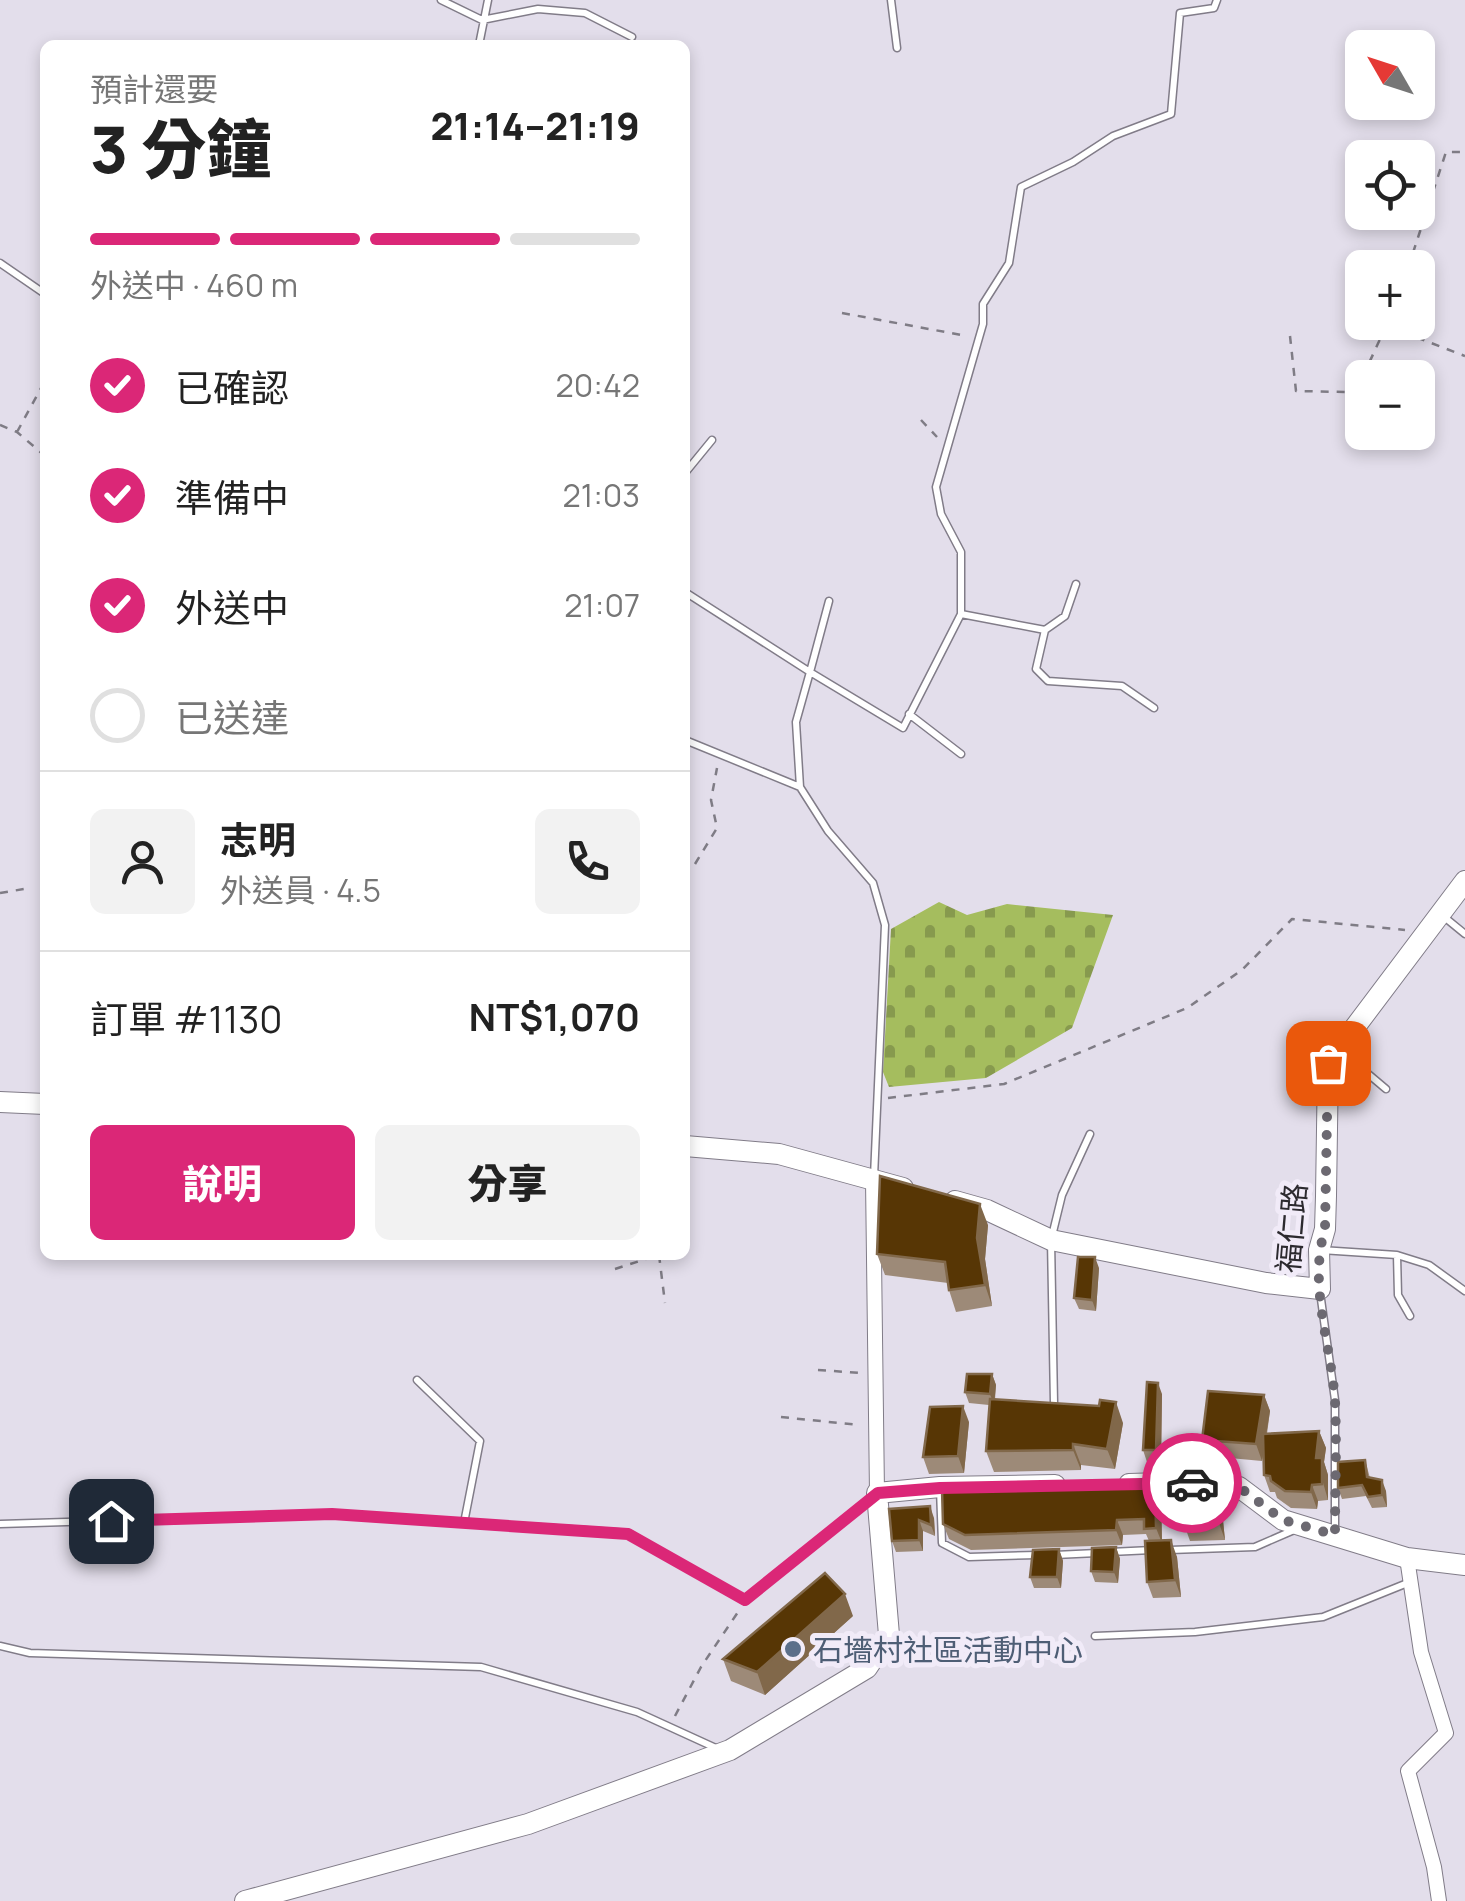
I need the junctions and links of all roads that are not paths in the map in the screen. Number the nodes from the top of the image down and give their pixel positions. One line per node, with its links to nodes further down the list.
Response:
1 (441, 0): 5 (lane)
2 (488, 0): 5 (lane)
3 (891, 0): 8 (lane)
4 (1217, 0): 16 (lane)
5 (482, 20): 6 (lane); 7 (lane)
6 (632, 36)
7 (480, 40)
8 (897, 48)
9 (0, 263): 10 (lane)
10 (40, 291)
11 (712, 440): 12 (lane)
12 (690, 467)
13 (1076, 584): 17 (lane)
14 (690, 595): 18 (lane)
15 (829, 601): 18 (lane)
16 (961, 614): 17 (lane); 20 (lane)
17 (1045, 630): 19 (lane)
18 (810, 672): 20 (lane); 23 (lane)
19 (1154, 708)
20 (909, 714): 22 (lane)
21 (690, 742): 23 (lane)
22 (961, 754)
23 (800, 786): 33 (lane)
24 (1465, 881): 25 (street, 福仁路)
25 (1440, 914): 26 (lane); 27 (street, 福仁路)
26 (1465, 934)
27 (1338, 1049): 28 (lane); 35 (street, 福仁路)
28 (1386, 1089)
29 (0, 1102): 30 (street)
30 (40, 1104)
31 (1090, 1134): 34 (lane)
32 (690, 1146): 33 (street, 福仁路)
33 (874, 1180): 34 (street, 福仁路); 45 (street)
34 (1051, 1240): 37 (street, 福仁路); 41 (lane)
35 (1319, 1250): 36 (lane); 37 (street, 福仁路)
36 (1396, 1256): 38 (lane); 39 (lane)
37 (1320, 1289): 49 (lane)
38 (1465, 1291)
39 (1410, 1316)
40 (417, 1380): 46 (lane)
41 (1054, 1404)
42 (1116, 1484): 48 (street)
43 (1077, 1485): 44 (street)
44 (940, 1488): 45 (street); 48 (lane)
45 (878, 1493): 46 (lane); 55 (street)
46 (464, 1523): 47 (lane)
47 (0, 1524)
48 (1304, 1526): 49 (street)
49 (1335, 1535): 50 (street)
50 (1408, 1558): 51 (street); 52 (street)
51 (1465, 1565)
52 (1411, 1582): 53 (lane); 57 (street)
53 (1095, 1636)
54 (0, 1646): 55 (lane)
55 (724, 1752): 56 (street)
56 (245, 1901)
57 (1438, 1901)

